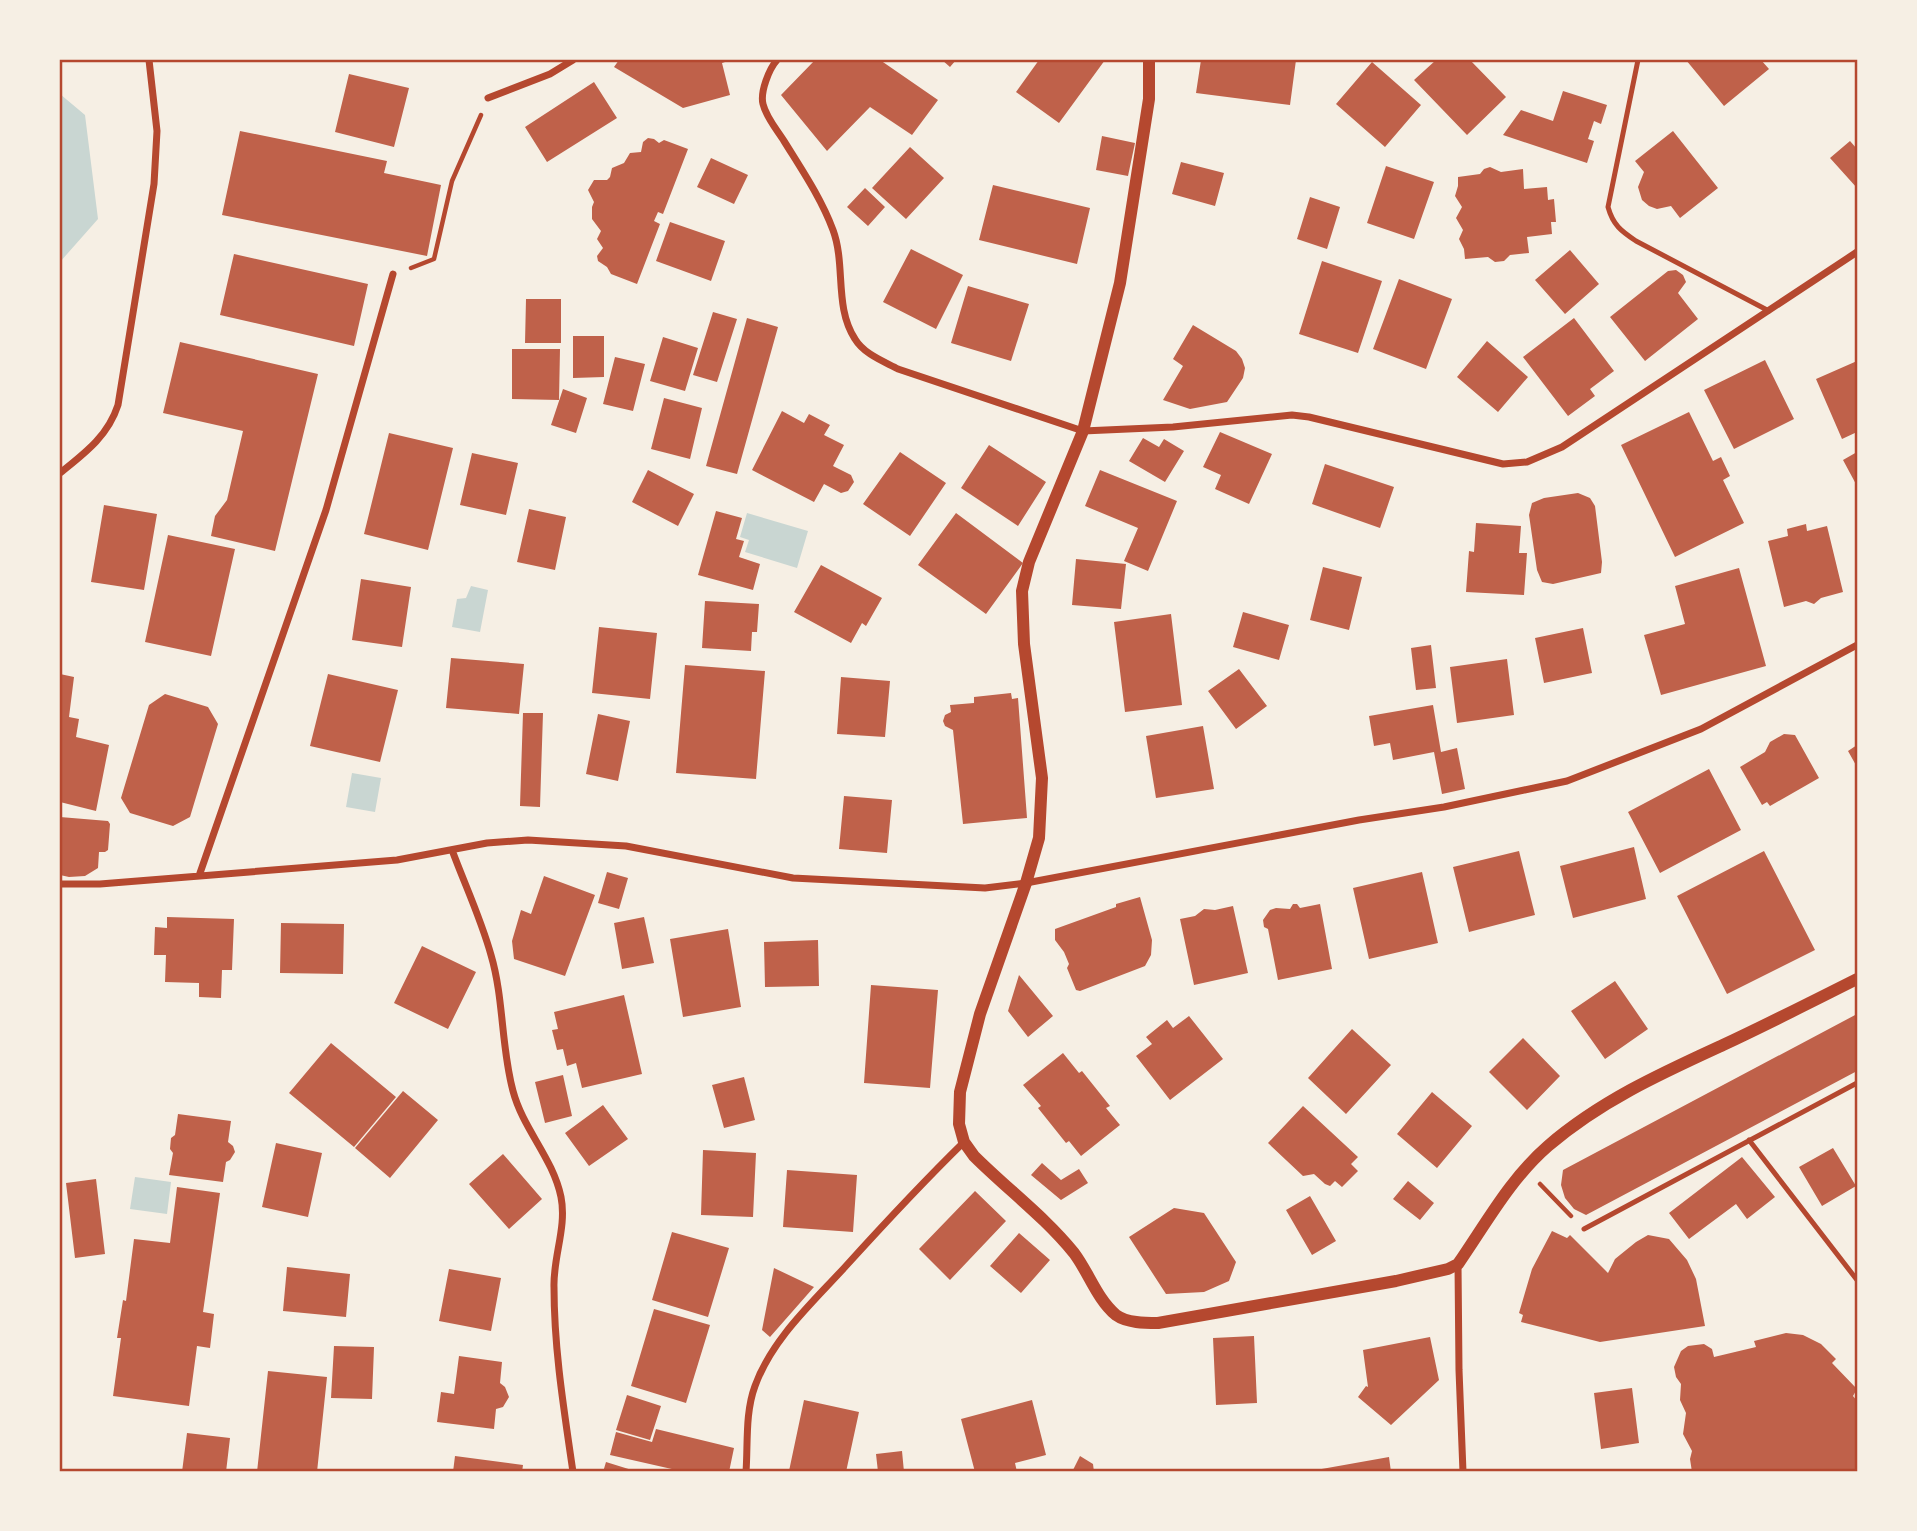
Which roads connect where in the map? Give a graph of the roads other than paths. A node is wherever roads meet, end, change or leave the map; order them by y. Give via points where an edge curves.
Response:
1 (149, 60) edge
2 (573, 60) edge
3 (777, 60) edge
4 (1149, 60) edge
5 (1638, 60) edge
6 (488, 98) road end
7 (1857, 252) edge
8 (393, 274) road end
9 (1769, 311) junction
10 (1083, 431) junction
11 (60, 473) edge
12 (1857, 645) edge
13 (452, 850) junction
14 (199, 876) junction
15 (1026, 883) junction
16 (60, 884) edge
17 (1857, 979) edge
18 (1857, 1083) edge
19 (1749, 1140) junction
20 (964, 1142) junction
21 (1584, 1229) road end
22 (1458, 1264) junction
23 (1857, 1280) edge
24 (573, 1472) edge
25 (746, 1472) edge
26 (1463, 1472) edge

1 - 11 street via 157,131 154,184 118,405 102,436
2 - 6 street
3 - 10 street via 762,103 833,230 841,261 843,308 855,339 870,355 898,369
4 - 10 street via 1149,99 1120,282
5 - 9 lane via 1608,207 1611,220 1636,242
7 - 9 street
8 - 14 street via 326,510
9 - 10 street via 1562,447 1527,462 1503,464 1472,458 1301,416
10 - 15 street via 1030,562 1023,591 1024,644 1042,778 1039,838
12 - 15 street via 1701,729 1567,781
13 - 14 street via 397,860
13 - 15 street via 514,841 562,842 626,846 793,878 985,888
13 - 24 street via 492,955 513,1090 561,1199 554,1334
14 - 16 street
15 - 20 street via 980,1014 960,1092
17 - 22 street via 1641,1083 1592,1113 1525,1169 1502,1195
18 - 19 lane
19 - 21 lane
19 - 23 lane
20 - 22 street via 1075,1255 1104,1303 1119,1317 1138,1322 1158,1323 1396,1281
20 - 25 street via 792,1325 769,1356 752,1396
22 - 26 street

